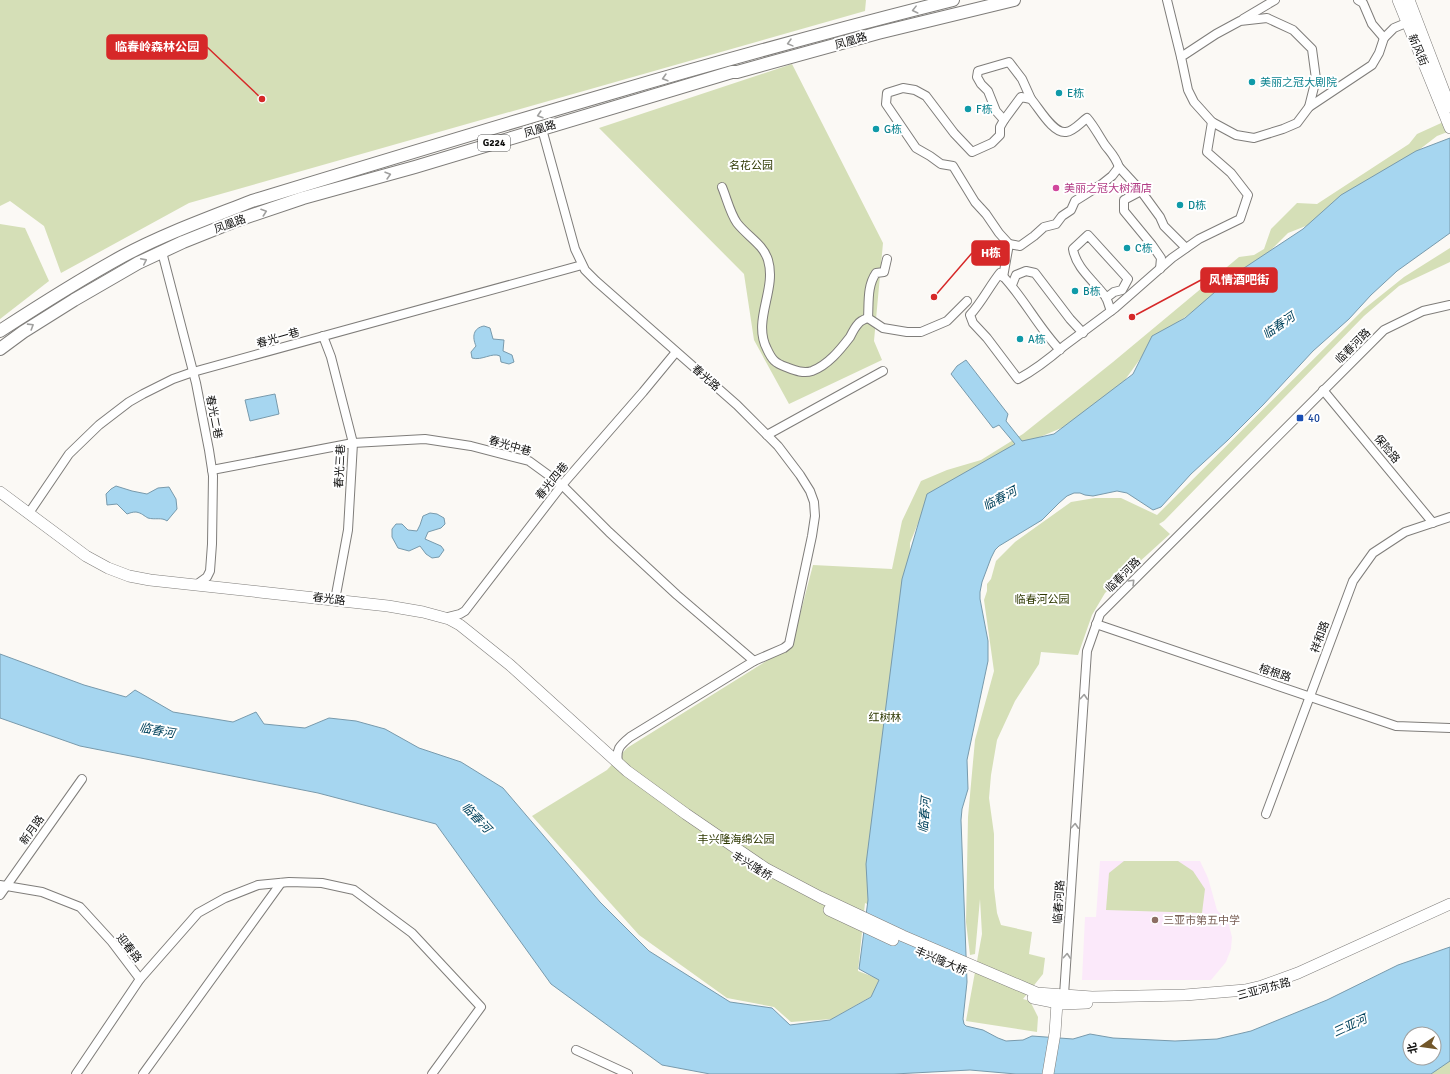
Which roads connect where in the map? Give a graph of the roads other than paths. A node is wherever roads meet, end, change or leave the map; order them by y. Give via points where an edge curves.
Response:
1 (953, 0) edge
2 (1014, 0) edge
3 (1167, 0) edge
4 (1275, 0) edge
5 (1358, 0) edge
6 (1398, 0) edge
7 (1409, 0) edge
8 (874, 20) junction
9 (1240, 20) junction
10 (1406, 23) junction
11 (878, 33) junction
12 (1384, 38) junction
13 (1181, 56) junction
14 (1031, 99) junction
15 (1445, 101) edge
16 (1309, 106) junction
17 (1004, 120) junction
18 (1212, 122) junction
19 (1450, 128) edge
20 (542, 129) junction
21 (1119, 167) junction
22 (722, 187) dead end
23 (1141, 191) junction
24 (1009, 244) junction
25 (1186, 248) junction
26 (162, 252) junction
27 (887, 259) dead end
28 (582, 265) junction
29 (1160, 269) junction
30 (1003, 277) junction
31 (1012, 285) junction
32 (1106, 298) junction
33 (967, 301) dead end
34 (1450, 305) edge
35 (1111, 311) junction
36 (868, 318) junction
37 (0, 331) edge
38 (1083, 333) junction
39 (323, 336) junction
40 (0, 349) edge
41 (1060, 350) junction
42 (676, 352) junction
43 (883, 371) dead end
44 (194, 372) junction
45 (1324, 390) junction
46 (767, 435) junction
47 (353, 443) junction
48 (212, 470) junction
49 (562, 485) junction
50 (0, 492) edge
51 (0, 501) edge
52 (29, 514) junction
53 (1450, 518) edge
54 (1433, 522) junction
55 (196, 585) junction
56 (335, 600) junction
57 (444, 618) junction
58 (1096, 624) junction
59 (754, 661) junction
60 (1310, 696) junction
61 (1450, 728) edge
62 (623, 770) junction
63 (82, 779) dead end
64 (1266, 814) dead end
65 (281, 883) junction
66 (3, 885) edge
67 (0, 894) edge
68 (1450, 904) edge
69 (1450, 909) edge
70 (850, 916) joint
71 (140, 979) junction
72 (1061, 1001) junction
73 (1058, 1033) junction
74 (576, 1050) dead end
75 (76, 1074) edge
76 (143, 1074) edge
77 (432, 1074) edge
78 (628, 1074) edge
79 (1048, 1074) edge
80 (1054, 1074) edge

1 -> 8 highway, 凤凰路 / G224
2 - 11 highway, 凤凰路 / G224
3 - 13 street
4 - 9 street
5 - 12 street via 1363,3 1372,24
6 - 10 main road, 新风街
7 - 15 main road, 新风街
8 - 11 highway
8 -> 37 highway, 凤凰路 / G224 via 603,96 252,201 188,226 124,256
9 - 13 street
9 - 16 street via 1267,18 1293,30 1312,49 1316,79
10 - 12 street via 1394,28
10 - 15 main road, 新风街
11 - 20 highway, 凤凰路 / G224 via 732,72
12 - 16 street via 1372,65
13 - 18 street via 1188,90 1194,102
14 - 17 street via 1021,97
14 - 17 street via 1022,79 1009,62 978,71 977,77 988,91 996,112
14 - 21 street via 1058,131 1067,132 1087,118 1115,156
15 - 19 main road
16 - 18 street via 1297,123 1254,138 1236,135
17 - 24 street via 1000,127 1000,135 992,143 972,152 926,96 915,90 903,88 887,93 886,104 916,148 941,164 953,166 975,202
18 - 25 street via 1207,152 1231,174 1248,195 1240,219
26 -> 20 highway, 凤凰路 / G224 via 238,220 303,198
20 - 28 street, 春光路 via 575,249
21 - 23 street
21 - 24 street via 1102,184 1075,201 1071,210 1056,224 1044,227 1020,246
22 - 36 street via 738,224 762,247 768,260 771,276 762,333 768,352 777,364 798,372 811,372 834,356 858,324
23 - 25 street via 1164,226
23 - 29 street via 1124,200 1124,211 1161,258
24 - 30 street
25 - 29 street
40 -> 26 highway, 凤凰路 / G224 via 74,300
26 - 44 street, 春光二巷
27 - 36 street via 884,272 876,273 871,281
28 - 39 street, 春光一巷
28 - 42 street, 春光路 via 596,281
29 - 35 street
30 - 31 street
30 - 41 street via 1000,273 993,281 979,306 970,316 973,323 1018,379
31 - 38 street via 1016,275 1026,271 1035,273
31 - 41 street via 1034,319
32 - 32 street via 1078,263 1074,253 1073,249 1088,235 1128,279 1122,290
32 - 35 street
33 - 36 street via 947,321 921,332 883,328
34 - 45 street, 临春河路 via 1424,311 1384,330
35 - 38 street
38 - 41 street
39 - 44 street, 春光一巷
39 - 47 street, 春光三巷 via 331,357
42 - 46 street, 春光路
42 - 49 street, 春光四巷
43 - 46 street
44 - 48 street, 春光二巷
44 - 52 street, 春光一巷 via 160,384 99,425 69,454
45 - 54 street, 保险路
58 -> 45 street, 临春河路 via 1100,614
46 - 59 street, 春光路 via 778,446 810,491 815,516 789,644
47 - 48 street, 春光中巷
47 - 49 street, 春光中巷 via 425,439 470,446 529,461
47 - 56 street, 春光三巷 via 348,530
48 - 55 street, 春光二巷 via 210,571 207,578
49 - 57 street, 春光四巷 via 465,611
49 - 59 street, 春光中巷 via 609,532
50 - 52 main road, 春光路
51 - 62 main road, 春光路 via 81,562 124,581 383,611 444,625 465,638
52 - 55 main road, 春光路 via 86,556 108,568 136,577
53 - 54 street, 祥和路
54 - 60 street, 祥和路 via 1405,532 1373,553 1353,581
55 - 56 main road, 春光路
56 - 57 main road, 春光路 via 388,606
57 - 62 main road, 春光路 via 460,625 481,641
58 - 60 street, 榕根路
72 -> 58 street, 临春河路 via 1087,651
59 - 62 street via 630,737 619,747 617,754
60 - 61 street, 榕根路 via 1396,726
60 - 64 street, 祥和路
62 - 70 main road, 丰兴隆桥 via 727,846
63 - 66 street, 新月路
65 - 71 street via 258,885 225,898 198,913
65 - 76 street
65 - 77 street via 322,883 354,890 412,933 481,1007
66 - 67 street, 新月路
66 - 71 street, 迎春路 via 42,892 80,907 112,942
68 - 72 main road, 三亚河东路 via 1298,973 1262,986 1229,992 1092,997
69 - 72 main road, 三亚河东路 via 1279,988 1218,999
70 - 72 main road, 丰兴隆大桥 via 1036,996
71 - 75 street, 迎春路
72 - 73 main road
73 - 79 main road
73 - 80 main road
74 - 78 street

